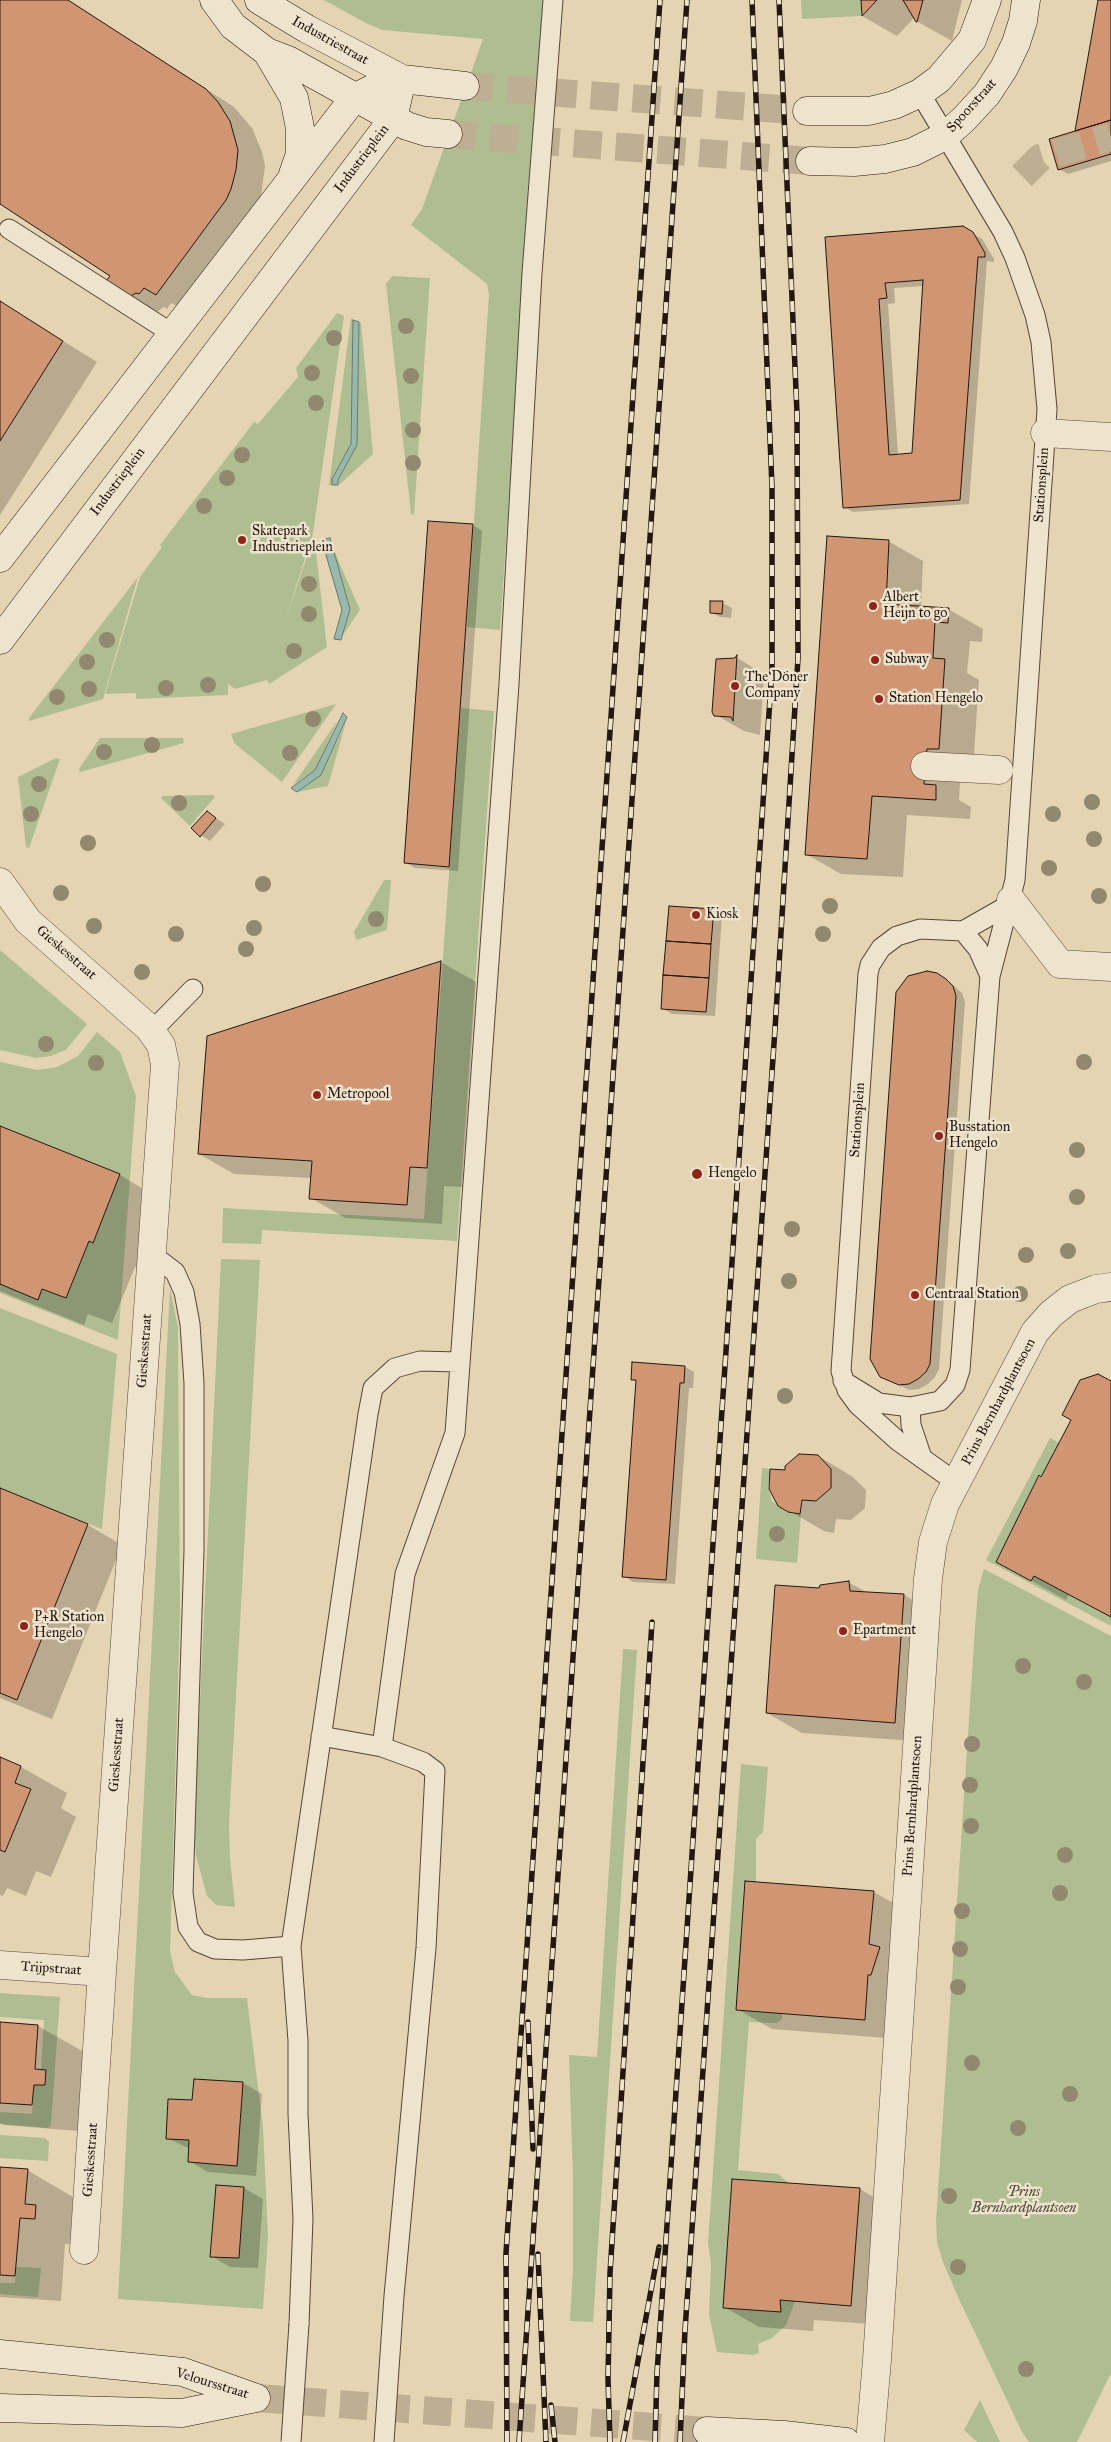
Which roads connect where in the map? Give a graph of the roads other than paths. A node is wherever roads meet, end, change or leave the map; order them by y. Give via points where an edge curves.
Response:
1 (214, 0) edge
2 (259, 0) edge
3 (553, 0) edge
4 (987, 0) edge
5 (1026, 0) edge
6 (267, 52) junction
7 (402, 79) junction
8 (465, 86) tunnel mouth
9 (920, 93) junction
10 (354, 98) junction
11 (807, 111) tunnel mouth
12 (393, 119) junction
13 (448, 134) tunnel mouth
14 (945, 136) junction
15 (810, 160) tunnel mouth
16 (292, 180) junction
17 (3, 232) edge
18 (174, 334) junction
19 (1045, 434) junction
20 (1111, 437) edge
21 (0, 558) edge
22 (0, 640) edge
23 (925, 766) dead end
24 (999, 770) dead end
25 (0, 882) edge
26 (1009, 903) junction
27 (0, 909) edge
28 (28, 921) junction
29 (962, 931) junction
30 (1111, 967) edge
31 (990, 976) junction
32 (193, 989) dead end
33 (152, 1032) junction
34 (152, 1260) junction
35 (1111, 1287) edge
36 (458, 1362) junction
37 (843, 1381) junction
38 (910, 1407) junction
39 (922, 1458) junction
40 (957, 1483) junction
41 (321, 1736) junction
42 (382, 1747) junction
43 (291, 1946) junction
44 (0, 1965) edge
45 (102, 1972) junction
46 (84, 2250) dead end
47 (0, 2354) edge
48 (0, 2408) edge
49 (707, 2431) tunnel mouth
50 (291, 2442) edge
51 (384, 2442) edge
52 (846, 2442) edge
53 (870, 2442) edge

1 - 6 main road via 233,26
2 - 7 main road, Industriestraat
3 - 36 lane via 532,273 509,684
4 - 9 main road via 972,40 939,79
5 - 14 main road, Spoorstraat via 1016,43 1004,68 987,94
6 - 10 main road via 288,60
6 - 16 main road via 294,98 300,128 300,154
7 - 8 main road
7 - 10 main road
7 - 12 main road, Industrieplein
9 - 11 main road via 894,105 869,111
9 - 14 lane, Stationsplein
10 - 12 main road
10 - 16 main road
12 - 13 main road via 426,132
12 - 22 main road, Industrieplein
14 - 15 main road, Spoorstraat via 913,152 885,160
14 - 19 lane, Stationsplein via 1003,232 1026,286 1045,369
16 - 18 main road
17 - 18 lane
18 - 21 main road
19 - 20 main road
19 - 26 lane, Stationsplein via 1022,791 1015,880
23 - 24 main road
25 - 28 main road, Gieskesstraat
26 - 29 lane
26 - 30 main road via 1060,964
26 - 31 lane, Stationsplein
27 - 28 main road, Gieskesstraat
28 - 33 main road, Gieskesstraat
29 - 31 lane, Stationsplein via 978,949
29 - 37 lane, Stationsplein via 925,929 905,933 881,948 870,965 841,1352
31 - 38 lane, Stationsplein via 961,1365 955,1386 940,1401
32 - 33 lane
33 - 34 main road, Gieskesstraat via 161,1045 165,1064
34 - 43 lane via 162,1262 175,1272 184,1292 194,1383 194,1551 183,1893 188,1927 198,1942 215,1949
34 - 45 main road, Gieskesstraat
35 - 40 main road, Prins Bernhardplantsoen via 1070,1299 1035,1332
36 - 41 lane via 420,1361 395,1368 373,1388
36 - 42 lane via 455,1433 405,1574
37 - 38 lane, Stationsplein via 880,1403
37 - 39 lane, Stationsplein via 858,1405
38 - 39 lane via 911,1425
39 - 40 lane, Stationsplein
40 - 53 main road, Prins Bernhardplantsoen via 937,1525 928,1579
41 - 42 lane
41 - 43 lane
42 - 51 lane via 423,1762 435,1771 426,1948
43 - 50 lane, bridge via 298,2041 303,2219
44 - 45 main road, Trijpstraat
45 - 46 main road, Gieskesstraat
47 - 48 main road, Veloursstraat via 183,2372 256,2398 182,2414
49 - 52 main road

